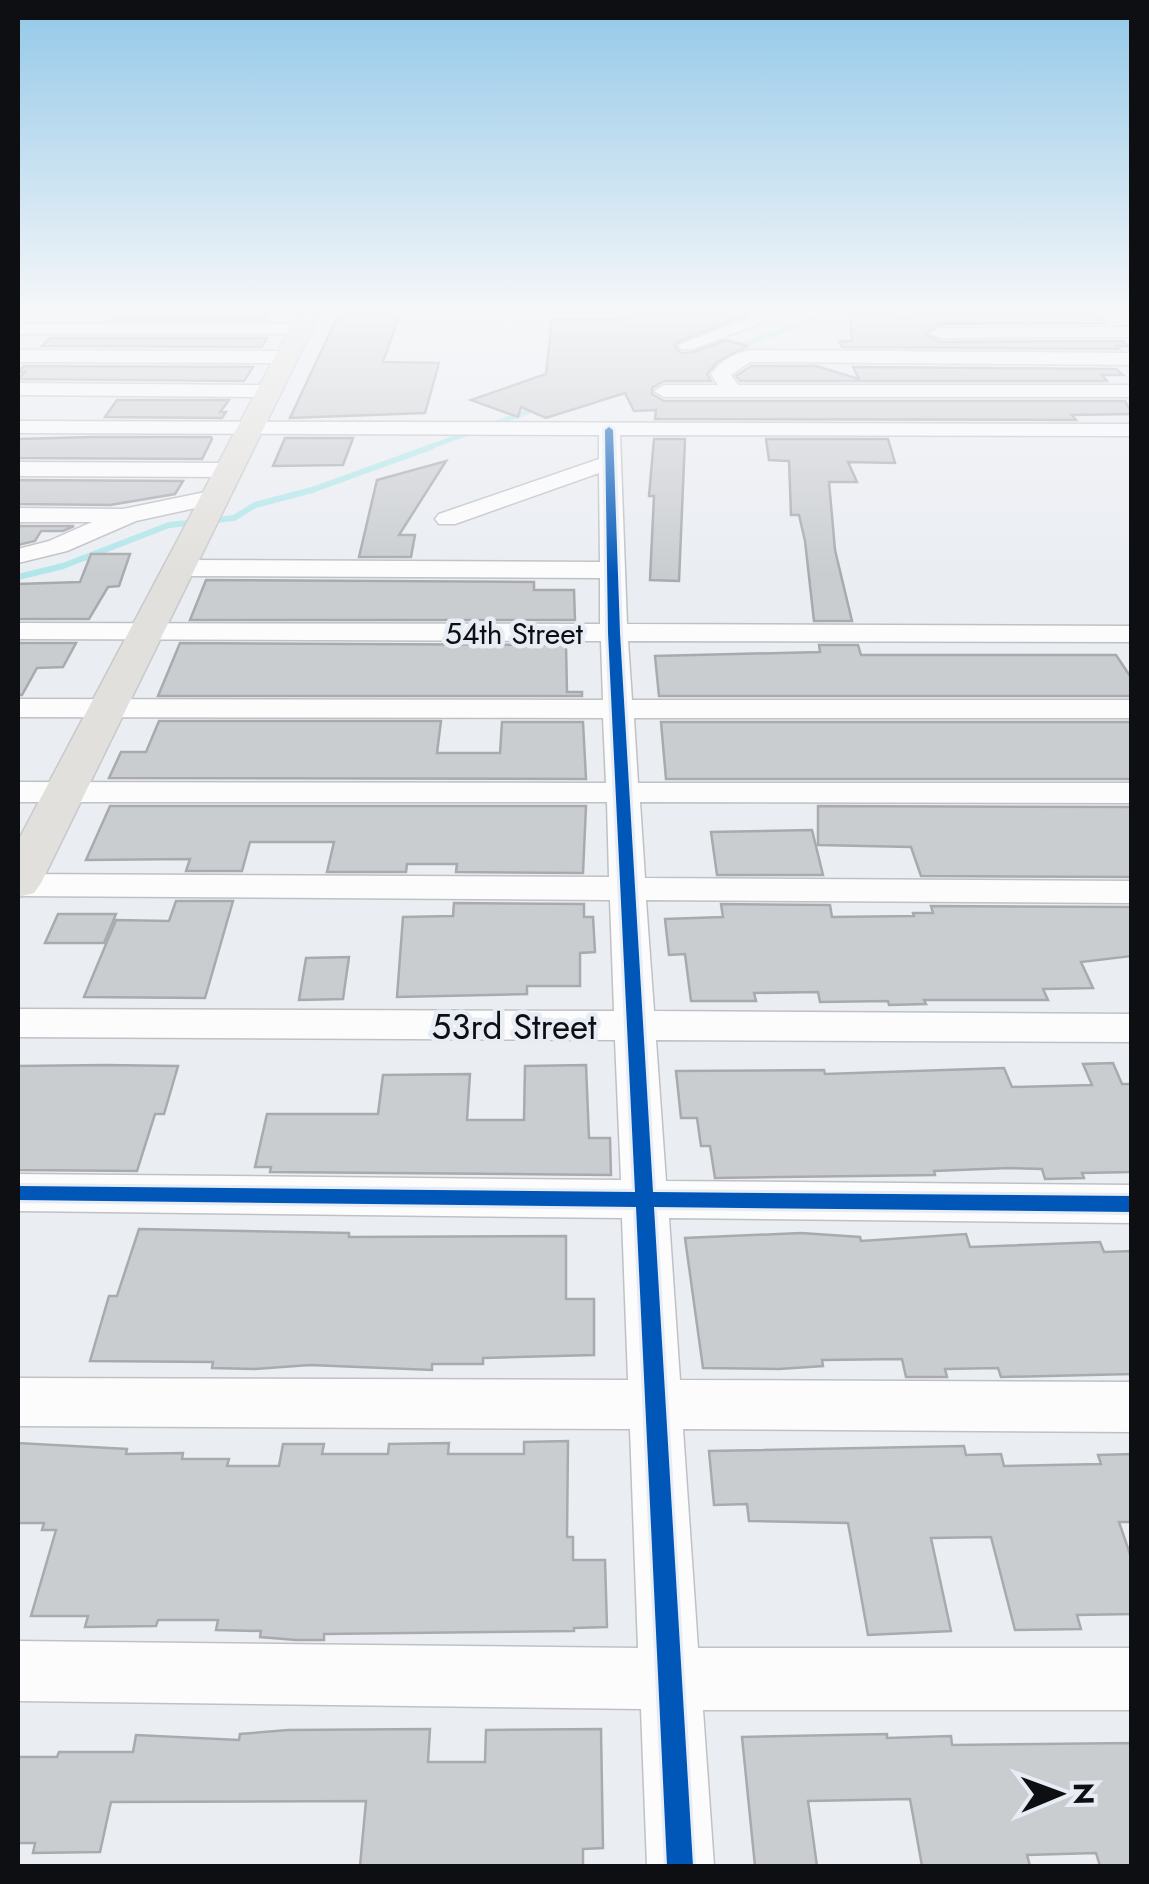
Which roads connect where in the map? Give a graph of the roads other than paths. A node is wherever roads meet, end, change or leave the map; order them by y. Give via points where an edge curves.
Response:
1 (263, 399) edge
2 (1089, 399) edge
3 (18, 427) edge
4 (251, 427) junction
5 (544, 429) junction
6 (1122, 430) edge
7 (602, 433) junction
8 (1132, 455) edge
9 (18, 469) edge
10 (230, 470) junction
11 (208, 510) junction
12 (18, 515) edge
13 (130, 516) junction
14 (446, 519) dead end
15 (18, 556) edge
16 (180, 568) junction
17 (612, 570) junction
18 (18, 631) edge
19 (148, 632) junction
20 (614, 633) junction
21 (1132, 634) edge
22 (618, 707) junction
23 (18, 708) edge
24 (105, 708) junction
25 (1132, 709) edge
26 (18, 792) edge
27 (64, 792) junction
28 (622, 792) junction
29 (1132, 794) edge
30 (18, 884) edge
31 (628, 890) junction
32 (1132, 892) edge
33 (18, 1023) edge
34 (635, 1028) junction
35 (1132, 1028) edge
36 (18, 1193) edge
37 (644, 1200) junction
38 (1132, 1204) edge
39 (18, 1402) edge
40 (656, 1404) junction
41 (1132, 1406) edge
42 (18, 1671) edge
43 (670, 1679) junction
44 (1132, 1679) edge
45 (680, 1866) edge

1 - 4 main road
2 - 6 street
3 - 4 street
4 - 5 street
4 - 10 main road
5 - 7 street
5 - 7 street via 556,418
6 - 7 street
6 - 8 street
7 - 14 street
7 - 17 street
9 - 10 street
10 - 11 main road
11 - 13 street
11 - 16 main road
12 - 13 street
13 - 15 street
16 - 17 street
16 - 19 main road
17 - 20 street
18 - 19 street, 54th Street
19 - 20 street, 54th Street
19 - 24 main road
20 - 21 street, 54th Street
20 - 22 street
22 - 24 street
22 - 25 street
22 - 28 street
23 - 24 street
24 - 27 main road
26 - 27 street
27 - 28 street
27 - 30 main road
28 - 29 street
28 - 31 street
30 - 31 street
31 - 32 street
31 - 34 street
33 - 34 street, 53rd Street
34 - 35 street, 53rd Street
34 - 37 street
36 - 37 street
37 - 38 street
37 - 40 street
39 - 40 street
40 - 41 street
40 - 43 street
42 - 43 street
43 - 44 street
43 - 45 street

